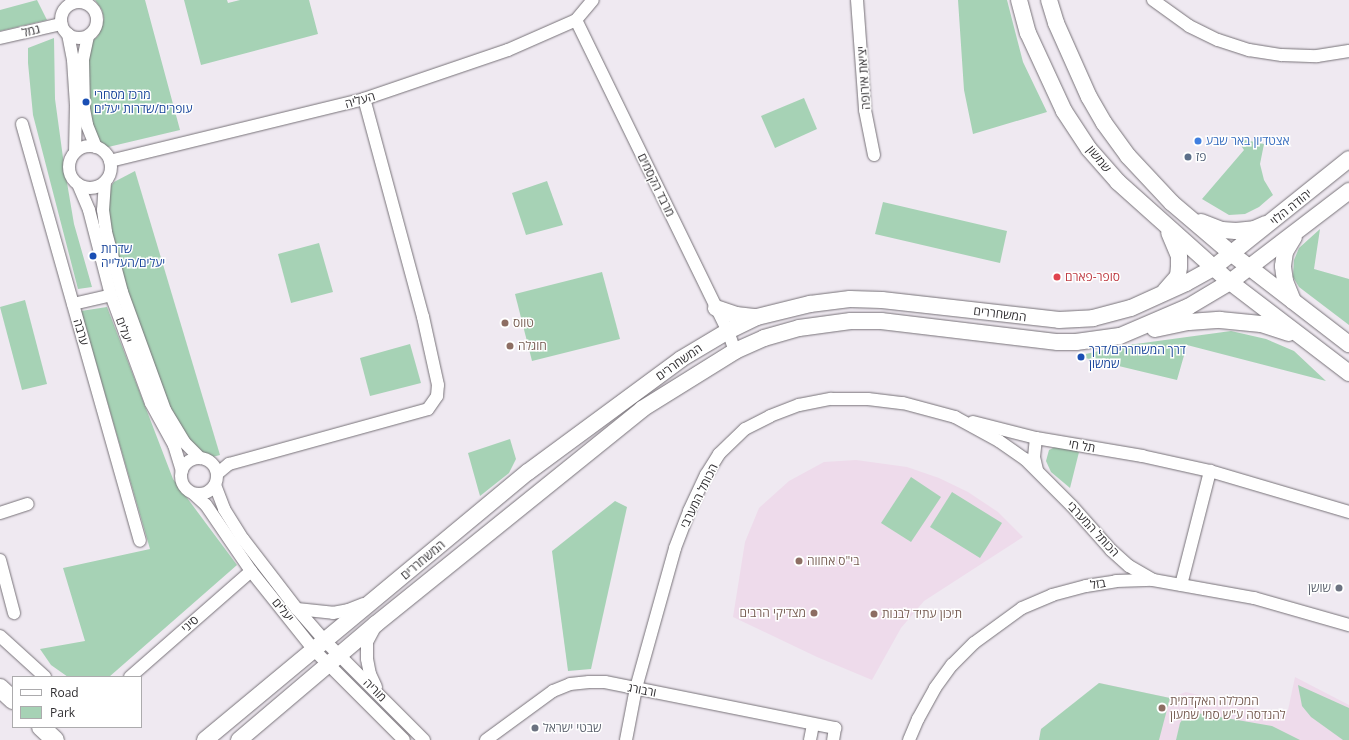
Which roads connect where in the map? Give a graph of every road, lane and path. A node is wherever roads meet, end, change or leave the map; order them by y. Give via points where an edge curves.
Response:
1 (593, 0) edge
2 (857, 0) edge
3 (1019, 0) edge
4 (1049, 0) edge
5 (1153, 0) edge
6 (71, 2) edge
7 (87, 2) edge
8 (576, 20) junction
9 (65, 29) junction
10 (88, 36) junction
11 (0, 38) edge
12 (1349, 51) edge
13 (364, 99) junction
14 (22, 124) dead end
15 (96, 147) junction
16 (75, 152) junction
17 (874, 155) dead end
18 (1349, 159) edge
19 (110, 161) junction
20 (105, 182) junction
21 (78, 184) junction
22 (1349, 191) edge
23 (1184, 212) junction
24 (1273, 221) junction
25 (1164, 225) junction
26 (1296, 232) junction
27 (1232, 254) junction
28 (1213, 268) junction
29 (1250, 268) junction
30 (1230, 282) junction
31 (111, 295) junction
32 (1162, 295) junction
33 (1293, 301) junction
34 (73, 304) junction
35 (716, 308) junction
36 (757, 317) junction
37 (728, 331) junction
38 (1120, 336) junction
39 (1307, 340) junction
40 (1349, 344) edge
41 (735, 351) junction
42 (1349, 372) edge
43 (955, 417) junction
44 (1036, 438) junction
45 (200, 458) junction
46 (182, 471) junction
47 (1038, 471) junction
48 (1210, 471) junction
49 (216, 479) junction
50 (194, 494) junction
51 (28, 504) dead end
52 (1349, 512) edge
53 (0, 513) edge
54 (140, 541) dead end
55 (1, 568) edge
56 (251, 571) junction
57 (1153, 580) junction
58 (1181, 585) junction
59 (375, 600) junction
60 (297, 609) junction
61 (14, 612) dead end
62 (376, 624) junction
63 (1349, 625) edge
64 (0, 636) edge
65 (320, 645) junction
66 (334, 659) junction
67 (44, 676) edge
68 (131, 676) edge
69 (0, 688) edge
70 (636, 688) junction
71 (380, 695) junction
72 (12, 699) edge
73 (813, 724) junction
74 (42, 728) edge
75 (834, 734) edge
76 (55, 740) edge
77 (205, 740) edge
78 (239, 740) edge
79 (404, 740) edge
80 (424, 740) edge
81 (486, 740) edge
82 (626, 740) edge
83 (810, 740) edge
84 (909, 740) edge

1 - 8 street, העליה
2 - 17 street, יציאת אירופה via 865,110
3 - 25 main road, שמשון via 1028,33 1064,111 1104,166
4 - 23 main road, שמשון via 1069,54 1104,123 1151,182
5 - 12 street via 1189,26 1218,40 1249,50 1282,55 1317,56
6 - 7 street
6 - 9 street via 62,13
7 - 10 street via 97,18 96,27
8 - 13 street, העליה via 508,50
8 - 35 street, מרבד הקסמים
9 - 10 street via 79,38
9 - 11 street, גמל
9 - 16 street via 73,60 76,105
10 - 15 street via 83,60 84,109
13 - 19 street, העליה
13 - 49 street via 423,317 438,385 437,396 428,409 229,464
14 - 34 street, ערבה
15 - 16 street via 85,146
15 - 19 street via 105,152
16 - 21 street via 69,169
18 - 24 main road, יהודה הלוי
19 - 20 street via 110,172
20 - 21 street via 93,188
20 - 45 street, יעלים via 103,210 106,232 129,314 165,410 184,442
21 - 31 street, יעלים via 89,210
22 - 26 main road, יהודה הלוי
23 - 24 main road via 1222,230 1254,228
23 - 27 main road, שמשון
24 - 27 main road, יהודה הלוי
25 - 28 main road, שמשון
25 - 32 main road via 1174,242 1180,268 1175,280
26 - 29 main road, יהודה הלוי
26 - 33 main road via 1285,252 1282,266
27 - 28 main road, המשחררים
27 - 29 main road
28 - 30 main road, שמשון
28 - 32 main road, המשחררים
29 - 30 main road, המשחררים
29 - 33 main road
30 - 38 main road, המשחררים via 1188,307
30 - 39 main road
31 - 34 street
31 - 46 street, יעלים via 151,403 174,445
32 - 36 main road, המשחררים via 1131,308 1093,318 1059,320 882,300 850,299 810,304
33 - 40 main road
34 - 54 street, ערבה
35 - 36 main road via 736,315
35 - 37 street, מרבד הקסמים
36 - 37 main road, המשחררים
37 - 41 street, מרבד הקסמים
37 - 59 main road, המשחררים via 681,359 528,472
38 - 39 main road via 1189,322 1220,320 1261,324
38 - 41 main road, המשחררים via 1058,342 880,321 851,320 799,328 764,338
39 - 42 main road
41 - 62 main road, המשחררים via 642,409
43 - 44 street, תל חי
43 - 47 street, הכותל המערבי via 1000,441
43 - 70 street, הכותל המערבי via 902,403 868,398 831,399 799,405 770,416 745,430 719,454 689,511 675,548
44 - 47 street via 1034,457
44 - 48 street, תל חי via 1142,456
45 - 46 street via 189,461
45 - 49 street via 211,463
46 - 50 street via 182,482
47 - 57 street, הכותל המערבי via 1111,550 1129,566
48 - 52 street, תל חי
48 - 58 street
49 - 50 street via 206,493
49 - 60 street, יעלים via 224,509 243,539
50 - 56 street, יעלים via 209,509
51 - 53 street
55 - 61 street
56 - 65 street, יעלים
56 - 68 street, סיני
57 - 58 street, בזל
57 - 84 street, בזל via 1116,581 1086,586 1052,595 1022,608 974,643 952,665 935,688
58 - 63 street, בזל via 1254,598
59 - 60 street via 333,613
59 - 65 main road, המשחררים
60 - 65 street, יעלים
62 - 66 main road, המשחררים
62 - 71 street via 367,642 366,659
64 - 67 street
65 - 66 street, מוריה
65 - 77 main road, המשחררים
66 - 71 street, מוריה
66 - 78 main road, המשחררים
66 - 79 street, מוריה
69 - 72 highway
70 - 73 street, ורבורג
70 - 81 street, ורבורג via 605,682 570,684 554,690
70 - 82 street, הכותל המערבי
71 - 80 street, מוריה
73 - 75 street, ורבורג
73 - 83 street
74 - 76 highway

